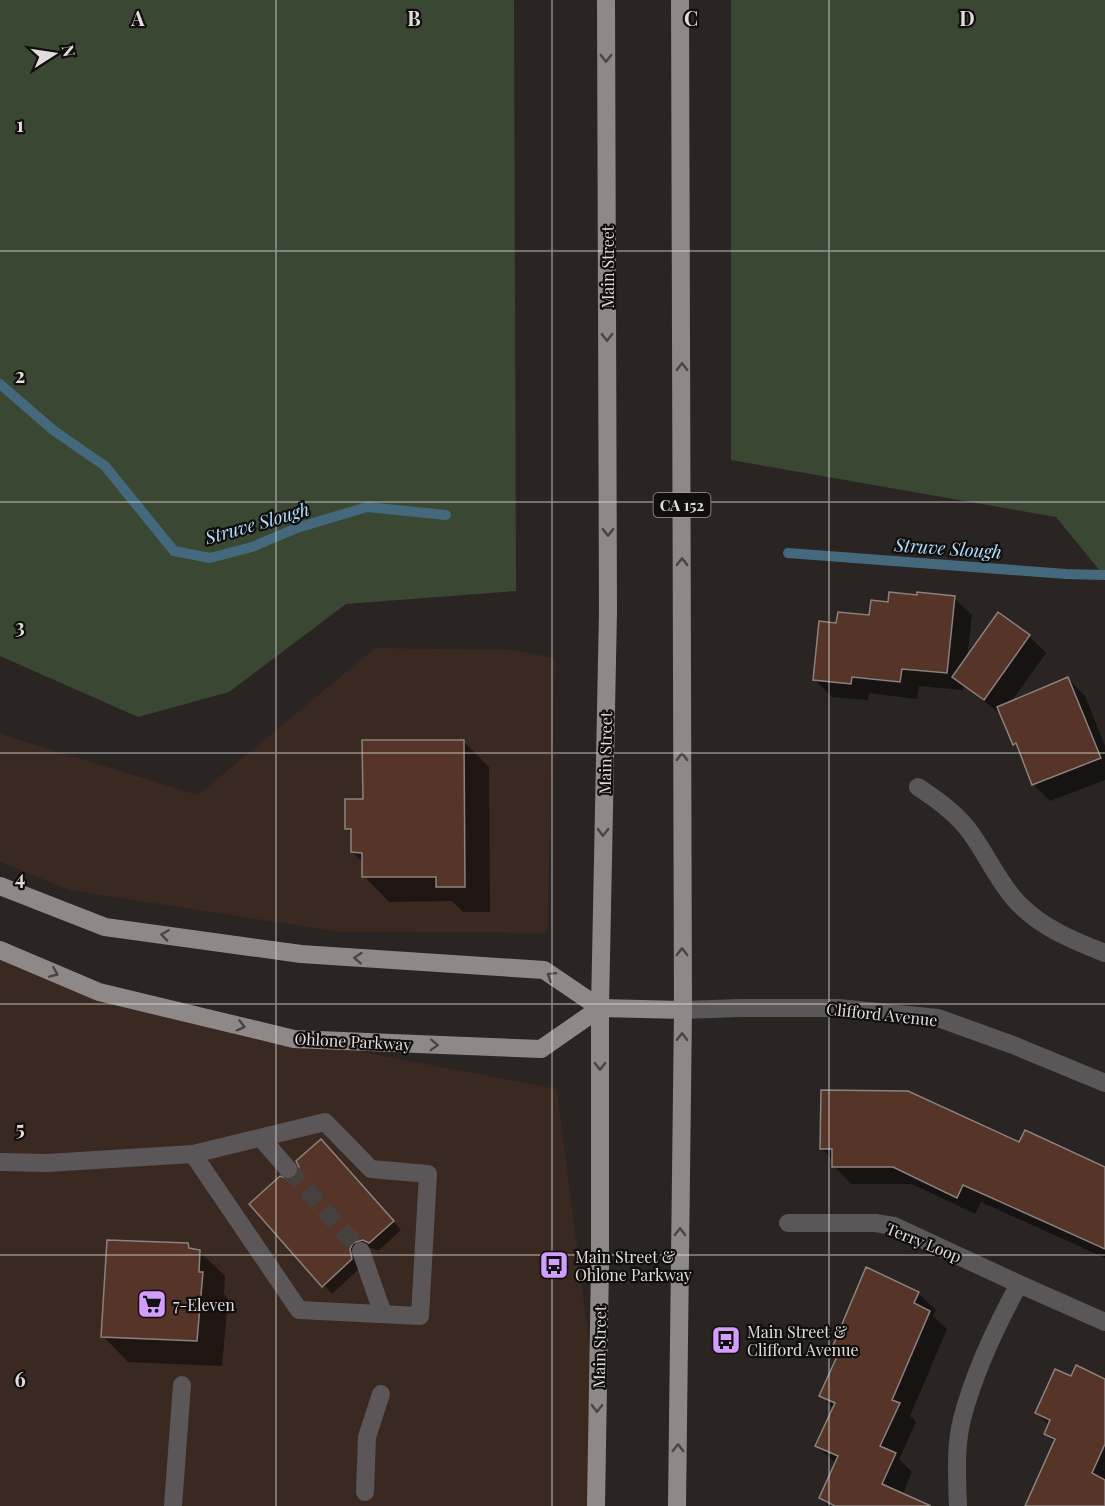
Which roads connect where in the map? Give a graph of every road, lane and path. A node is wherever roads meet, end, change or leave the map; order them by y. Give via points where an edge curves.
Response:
1 (606, 0) edge
2 (680, 0) edge
3 (918, 787) dead end
4 (0, 886) edge
5 (0, 950) edge
6 (1105, 953) edge
7 (600, 1008) junction
8 (682, 1010) junction
9 (1105, 1083) edge
10 (261, 1138) junction
11 (193, 1154) junction
12 (0, 1162) edge
13 (288, 1169) tunnel mouth
14 (788, 1223) dead end
15 (361, 1251) tunnel mouth
16 (1019, 1284) junction
17 (383, 1314) junction
18 (1105, 1322) edge
19 (182, 1384) dead end
20 (381, 1395) dead end
21 (365, 1492) dead end
22 (173, 1506) edge
23 (596, 1506) edge
24 (677, 1506) edge
25 (958, 1506) edge

1 -> 7 main road, Main Street via 608,611
8 -> 2 main road, CA 152
3 - 6 street via 955,813 1020,905 1054,930
7 -> 4 main road via 544,970 302,954 105,927
5 -> 7 main road, Ohlone Parkway via 99,992 294,1039 541,1049
7 - 8 main road
7 -> 23 main road, Main Street
8 - 9 street, Clifford Avenue via 838,1008 938,1018
24 -> 8 main road, CA 152
10 - 11 street
10 - 13 street
10 - 17 street via 325,1122 371,1169 428,1174 420,1316
11 - 12 street
11 - 17 street via 299,1310
14 - 16 street, Terry Loop via 874,1222 894,1226
15 - 17 street
16 - 18 street, Terry Loop
16 - 25 street via 1000,1319 962,1420 956,1462
19 - 22 street
20 - 21 street via 367,1437

